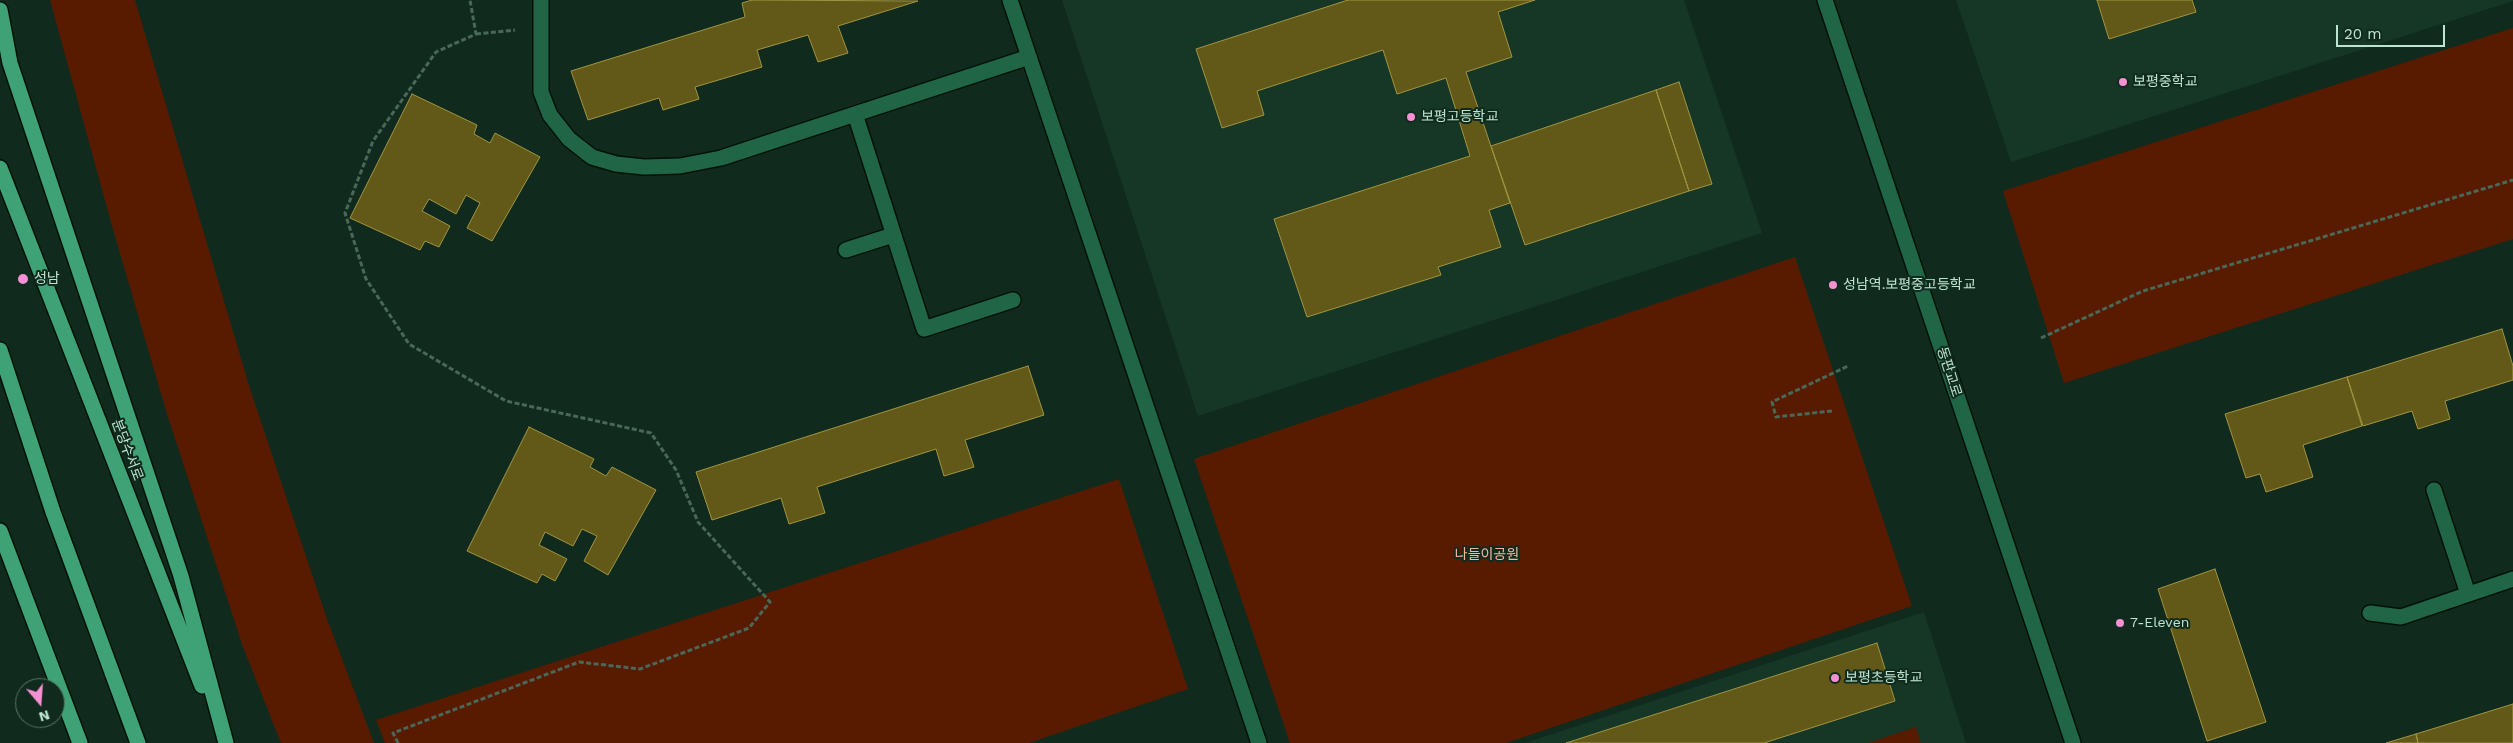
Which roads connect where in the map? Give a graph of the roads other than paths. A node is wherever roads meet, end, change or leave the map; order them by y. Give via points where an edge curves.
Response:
1 (541, 0) edge
2 (1010, 0) edge
3 (1825, 0) edge
4 (0, 10) edge
5 (1029, 57) junction
6 (855, 114) junction
7 (0, 168) edge
8 (893, 235) junction
9 (846, 250) dead end
10 (1013, 300) dead end
11 (0, 350) edge
12 (2434, 490) dead end
13 (0, 531) edge
14 (2513, 579) edge
15 (2468, 594) junction
16 (2370, 613) dead end
17 (80, 743) edge
18 (138, 743) edge
19 (225, 743) edge
20 (1259, 743) edge
21 (2073, 743) edge

1 - 6 street via 541,92 550,115 569,139 592,157 644,167 680,166 713,160
2 - 5 street
3 - 21 street, 동판교로
4 - 19 highway via 10,63 181,576
5 - 6 street
5 - 20 street
6 - 8 street
7 - 19 highway, 분당수서로
8 - 9 street
8 - 10 street via 924,329
11 - 18 highway via 53,512
12 - 15 street
13 - 17 highway
14 - 15 street
15 - 16 street via 2402,617

